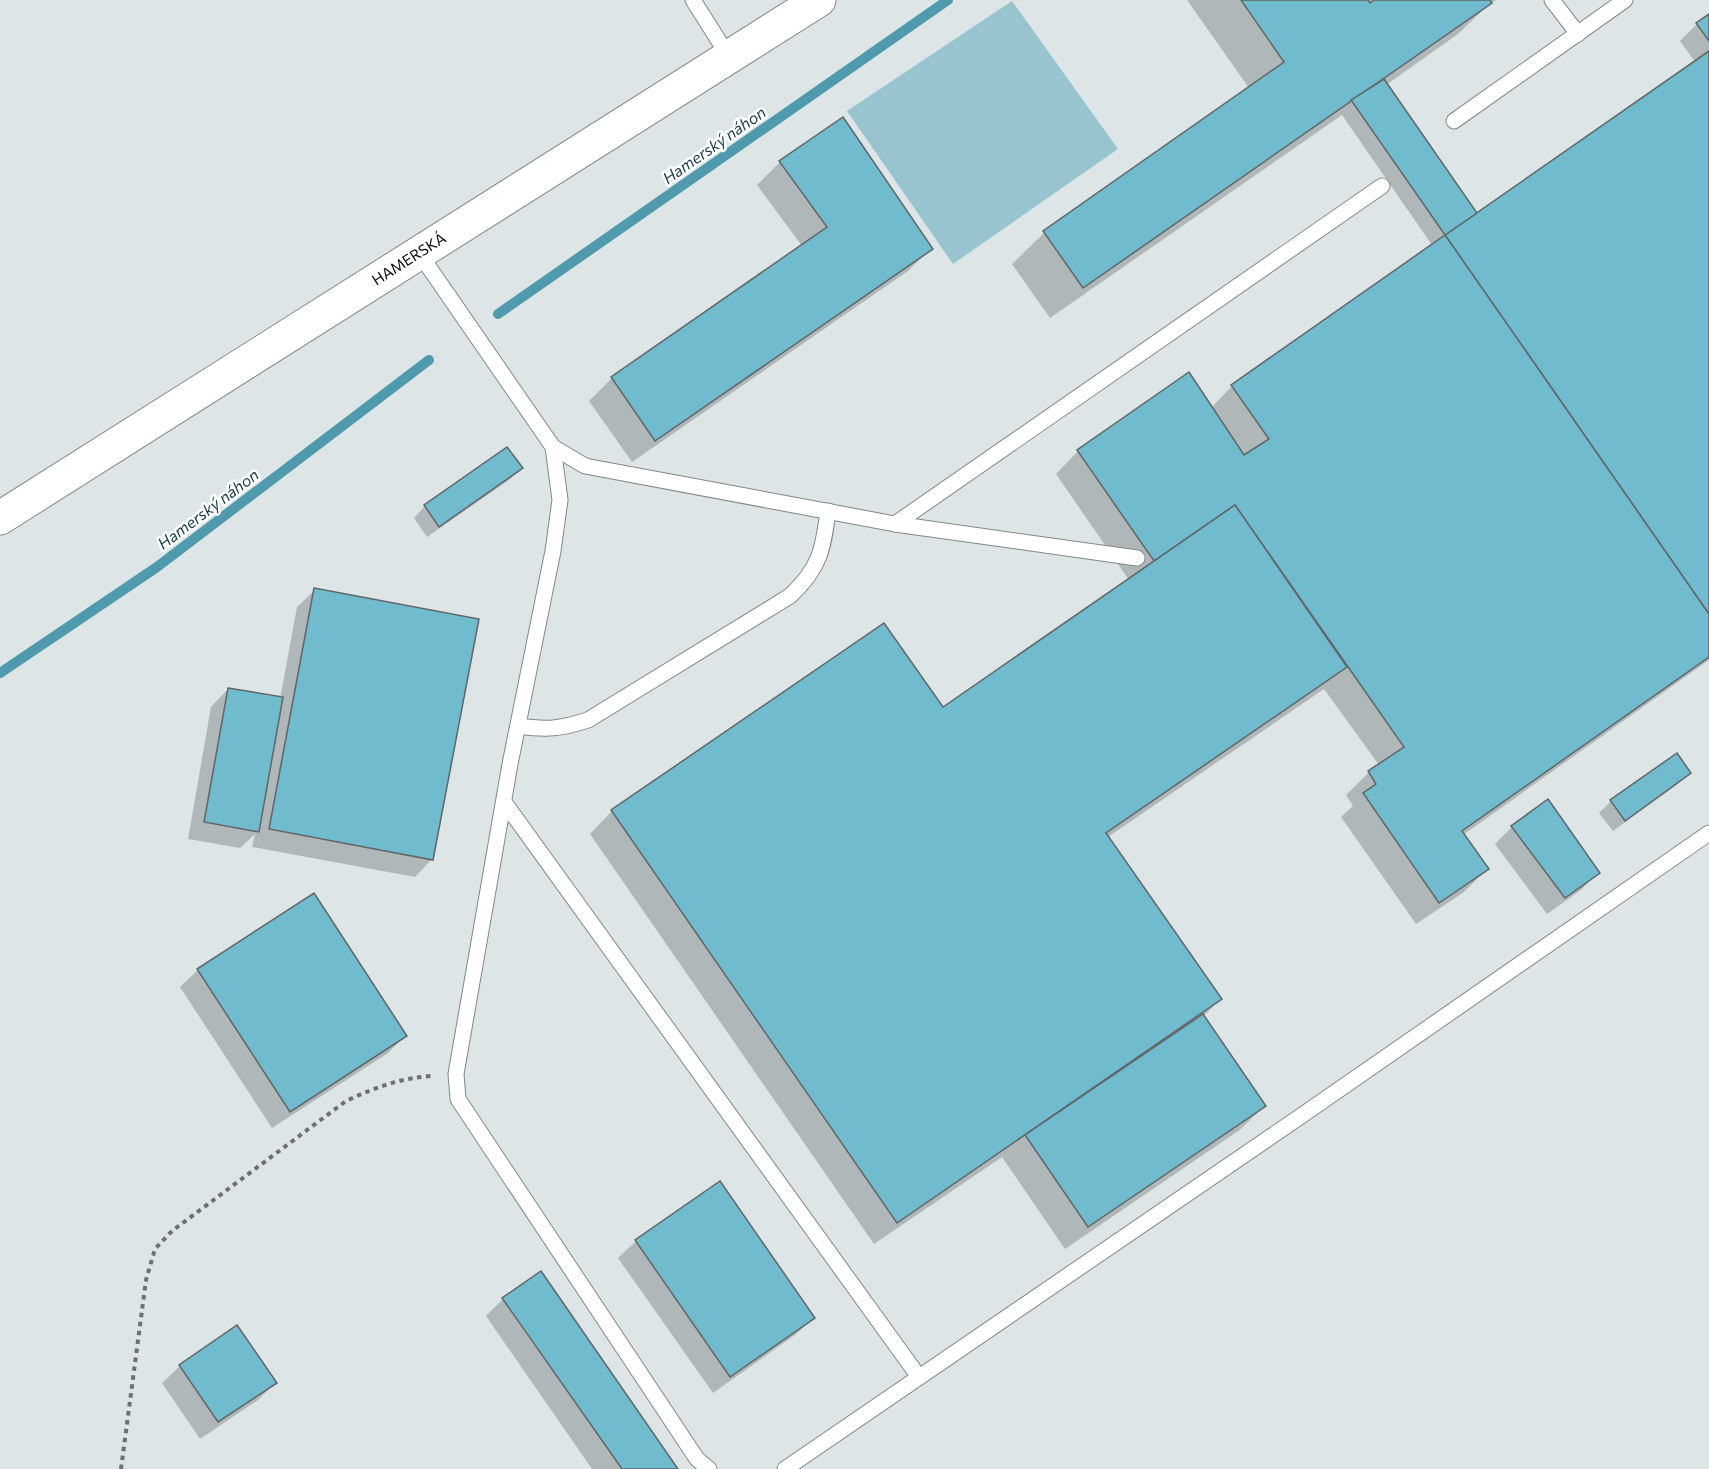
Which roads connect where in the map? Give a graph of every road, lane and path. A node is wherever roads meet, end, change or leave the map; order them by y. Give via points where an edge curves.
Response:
1 (693, 0) edge
2 (819, 0) edge
3 (1552, 0) edge
4 (1625, 0) edge
5 (1578, 34) junction
6 (729, 57) junction
7 (1454, 121) dead end
8 (1382, 186) dead end
9 (419, 253) junction
10 (553, 447) junction
11 (828, 511) junction
12 (0, 518) edge
13 (895, 524) junction
14 (1137, 558) dead end
15 (518, 726) junction
16 (504, 802) junction
17 (1709, 833) edge
18 (456, 1074) junction
19 (919, 1377) junction
20 (120, 1469) edge
21 (709, 1469) edge
22 (785, 1469) edge

1 - 6 lane
2 - 6 street, HAMERSKÁ
3 - 5 lane
4 - 5 lane
5 - 7 lane
6 - 9 street, HAMERSKÁ
8 - 13 lane
9 - 10 lane
9 - 12 street, HAMERSKÁ
10 - 11 lane via 585,466
10 - 15 lane via 560,500
11 - 13 lane
11 - 15 lane via 823,549 806,581 790,596 588,720 546,730
13 - 14 lane
15 - 16 lane
16 - 18 lane
16 - 19 lane
17 - 19 lane
18 - 20 path via 409,1077 346,1101 172,1231 155,1250 146,1280
18 - 21 lane via 458,1099 697,1459
19 - 22 lane

